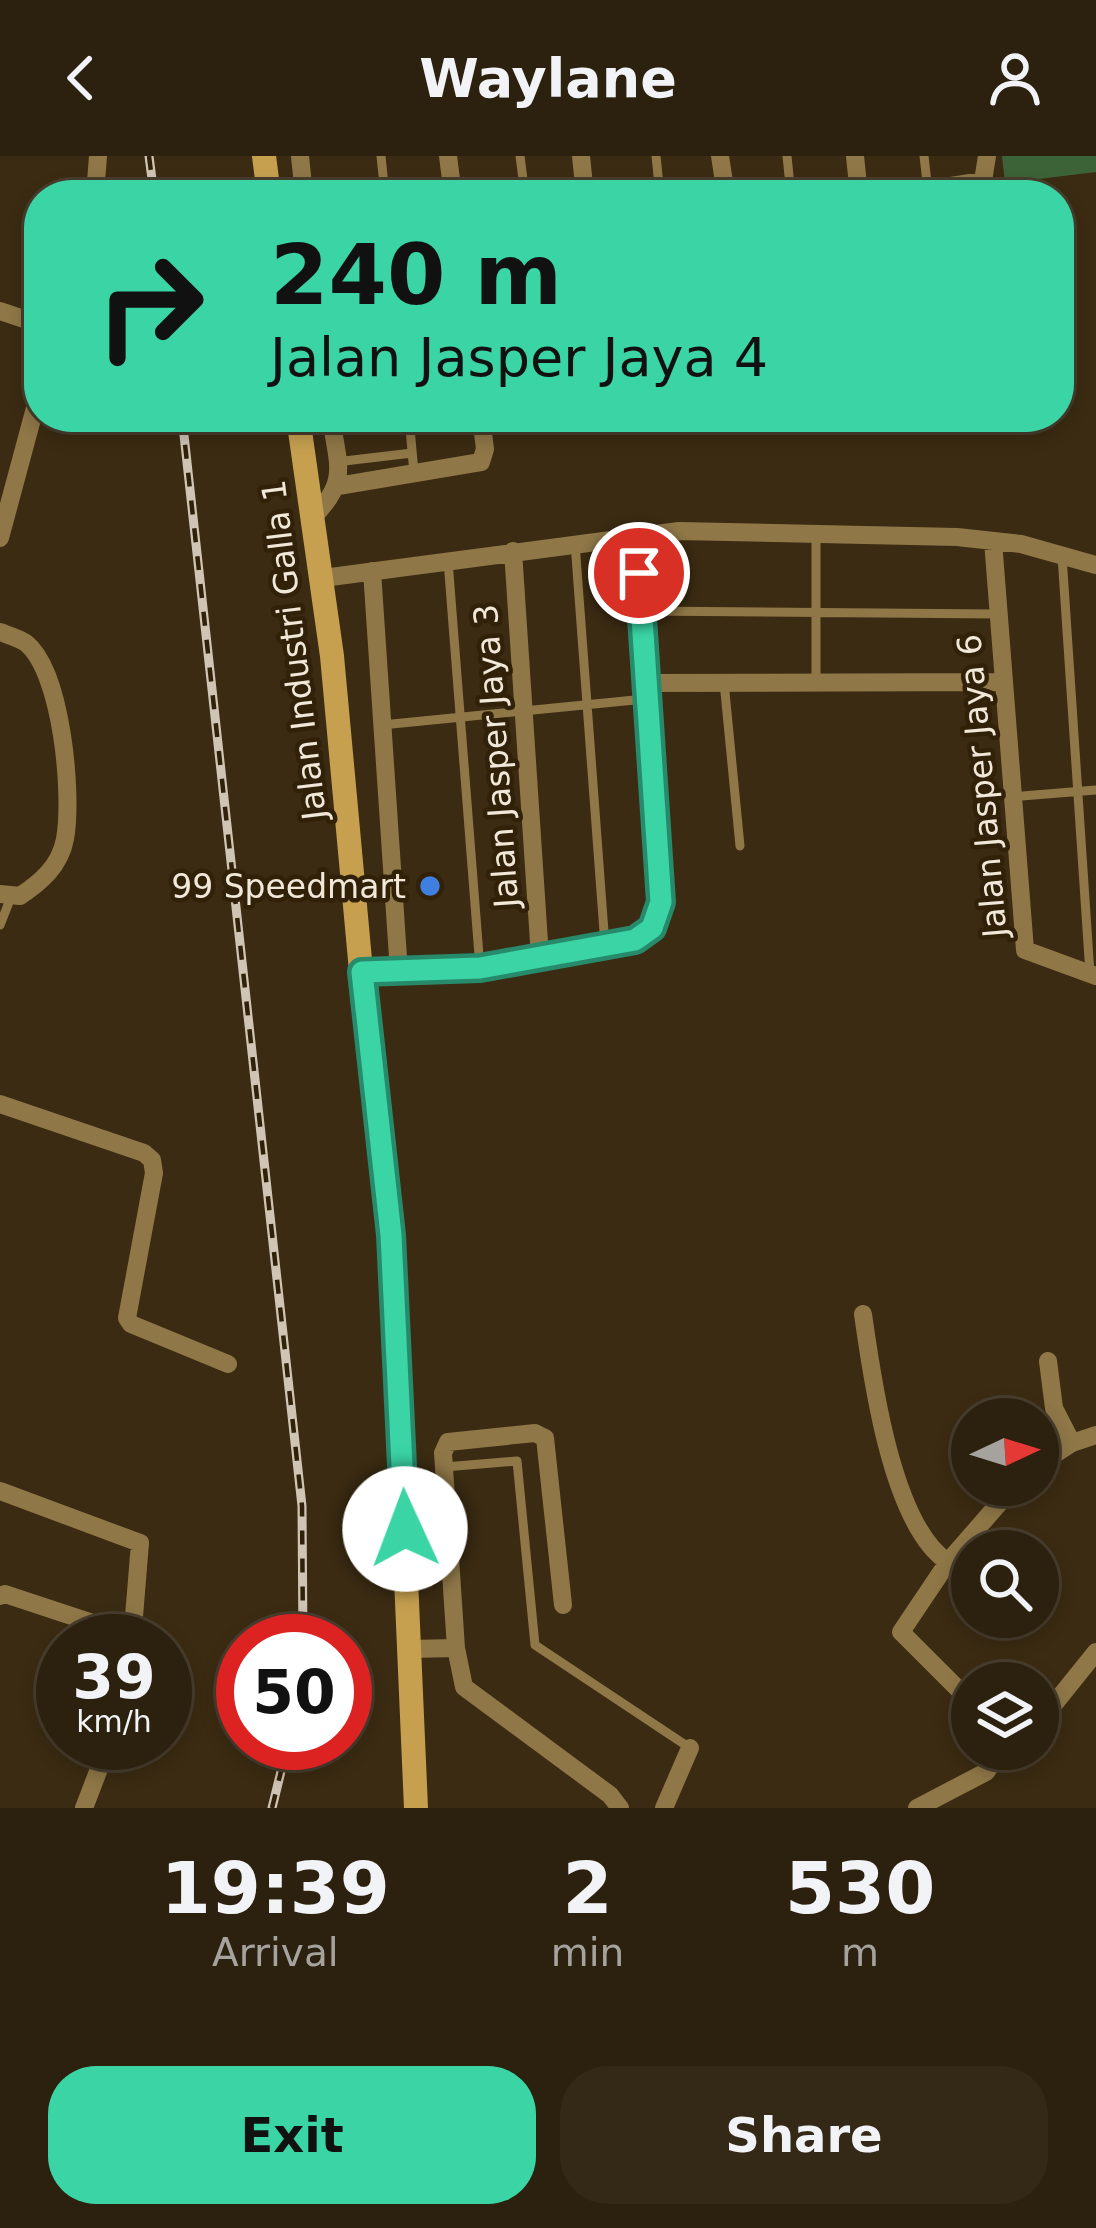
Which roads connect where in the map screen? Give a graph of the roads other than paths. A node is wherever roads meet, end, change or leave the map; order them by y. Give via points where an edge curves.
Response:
1 (29, 432) edge
2 (300, 432) edge
3 (333, 432) edge
4 (410, 432) edge
5 (483, 432) edge
6 (337, 463) junction
7 (413, 463) junction
8 (338, 486) junction
9 (313, 517) junction
10 (816, 534) junction
11 (636, 535) junction
12 (0, 538) edge
13 (993, 541) junction
14 (575, 543) junction
15 (513, 551) junction
16 (1062, 556) junction
17 (448, 561) junction
18 (1096, 566) edge
19 (372, 571) junction
20 (323, 578) junction
21 (642, 611) junction
22 (816, 611) junction
23 (998, 614) junction
24 (0, 632) edge
25 (816, 681) junction
26 (724, 682) junction
27 (1002, 682) junction
28 (648, 691) junction
29 (587, 703) junction
30 (523, 711) junction
31 (460, 717) junction
32 (382, 725) junction
33 (1096, 790) edge
34 (1078, 791) junction
35 (1011, 796) junction
36 (740, 847) dead end
37 (6, 896) edge
38 (0, 925) edge
39 (605, 945) junction
40 (540, 957) junction
41 (480, 968) junction
42 (362, 972) junction
43 (399, 972) junction
44 (1093, 975) edge
45 (0, 1104) edge
46 (863, 1314) dead end
47 (1048, 1361) dead end
48 (228, 1364) dead end
49 (1096, 1435) edge
50 (1072, 1444) junction
51 (1059, 1452) edge
52 (444, 1467) junction
53 (0, 1491) edge
54 (997, 1506) edge
55 (948, 1562) junction
56 (0, 1596) edge
57 (563, 1605) dead end
58 (63, 1614) edge
59 (134, 1614) edge
60 (456, 1648) junction
61 (409, 1649) junction
62 (1096, 1652) edge
63 (951, 1682) edge
64 (1059, 1698) edge
65 (691, 1748) joint
66 (99, 1770) edge
67 (987, 1770) edge
68 (84, 1808) edge
69 (416, 1808) edge
70 (620, 1808) edge
71 (664, 1808) edge
72 (916, 1808) edge

1 - 12 street
2 - 9 main road, Jalan Industri Galla 1
3 - 6 street
4 - 7 lane
5 - 7 street via 482,462
6 - 7 lane
6 - 8 street
7 - 8 street
8 - 9 street
9 - 20 main road, Jalan Industri Galla 1
10 - 11 street
10 - 13 street
10 - 22 lane
11 - 14 street
11 - 21 street
13 - 16 street
13 - 23 street, Jalan Jasper Jaya 6
14 - 15 street
14 - 29 lane
15 - 17 street
15 - 30 street, Jalan Jasper Jaya 3
16 - 18 street
16 - 34 lane
17 - 19 street
17 - 31 lane
19 - 20 street
19 - 32 street
20 - 42 main road, Jalan Industri Galla 1
21 - 22 lane
21 - 28 street
22 - 23 lane
22 - 25 lane
23 - 27 street, Jalan Jasper Jaya 6
24 - 37 street via 25,642 46,670 66,792 64,842 46,878
25 - 26 street
25 - 27 street
26 - 28 street
26 - 36 lane
27 - 35 street, Jalan Jasper Jaya 6
28 - 29 lane
28 - 39 street via 659,916 644,935
29 - 30 lane
29 - 39 lane
30 - 31 lane
30 - 40 street, Jalan Jasper Jaya 3
31 - 32 lane
31 - 41 lane
32 - 43 street
33 - 34 lane
34 - 35 lane
34 - 44 lane
35 - 44 street, Jalan Jasper Jaya 6 via 1025,950
37 - 38 lane
39 - 40 street
40 - 41 street
41 - 43 street
42 - 43 street
42 - 61 main road, Jalan Industri Galla 1 via 391,1235
45 - 48 street via 152,1160 127,1318
46 - 55 street via 895,1471 929,1550
47 - 50 street via 1054,1408
49 - 50 street
50 - 51 street
52 - 57 street via 448,1442 545,1438
52 - 60 street
52 - 65 lane via 518,1461 535,1646
53 - 59 street via 140,1543
54 - 55 street
55 - 63 street via 901,1633
56 - 58 street
60 - 61 street
60 - 70 street via 464,1687
61 - 69 main road, Jalan Industri Galla 1
62 - 64 street
65 - 71 street
66 - 68 street
67 - 72 street

